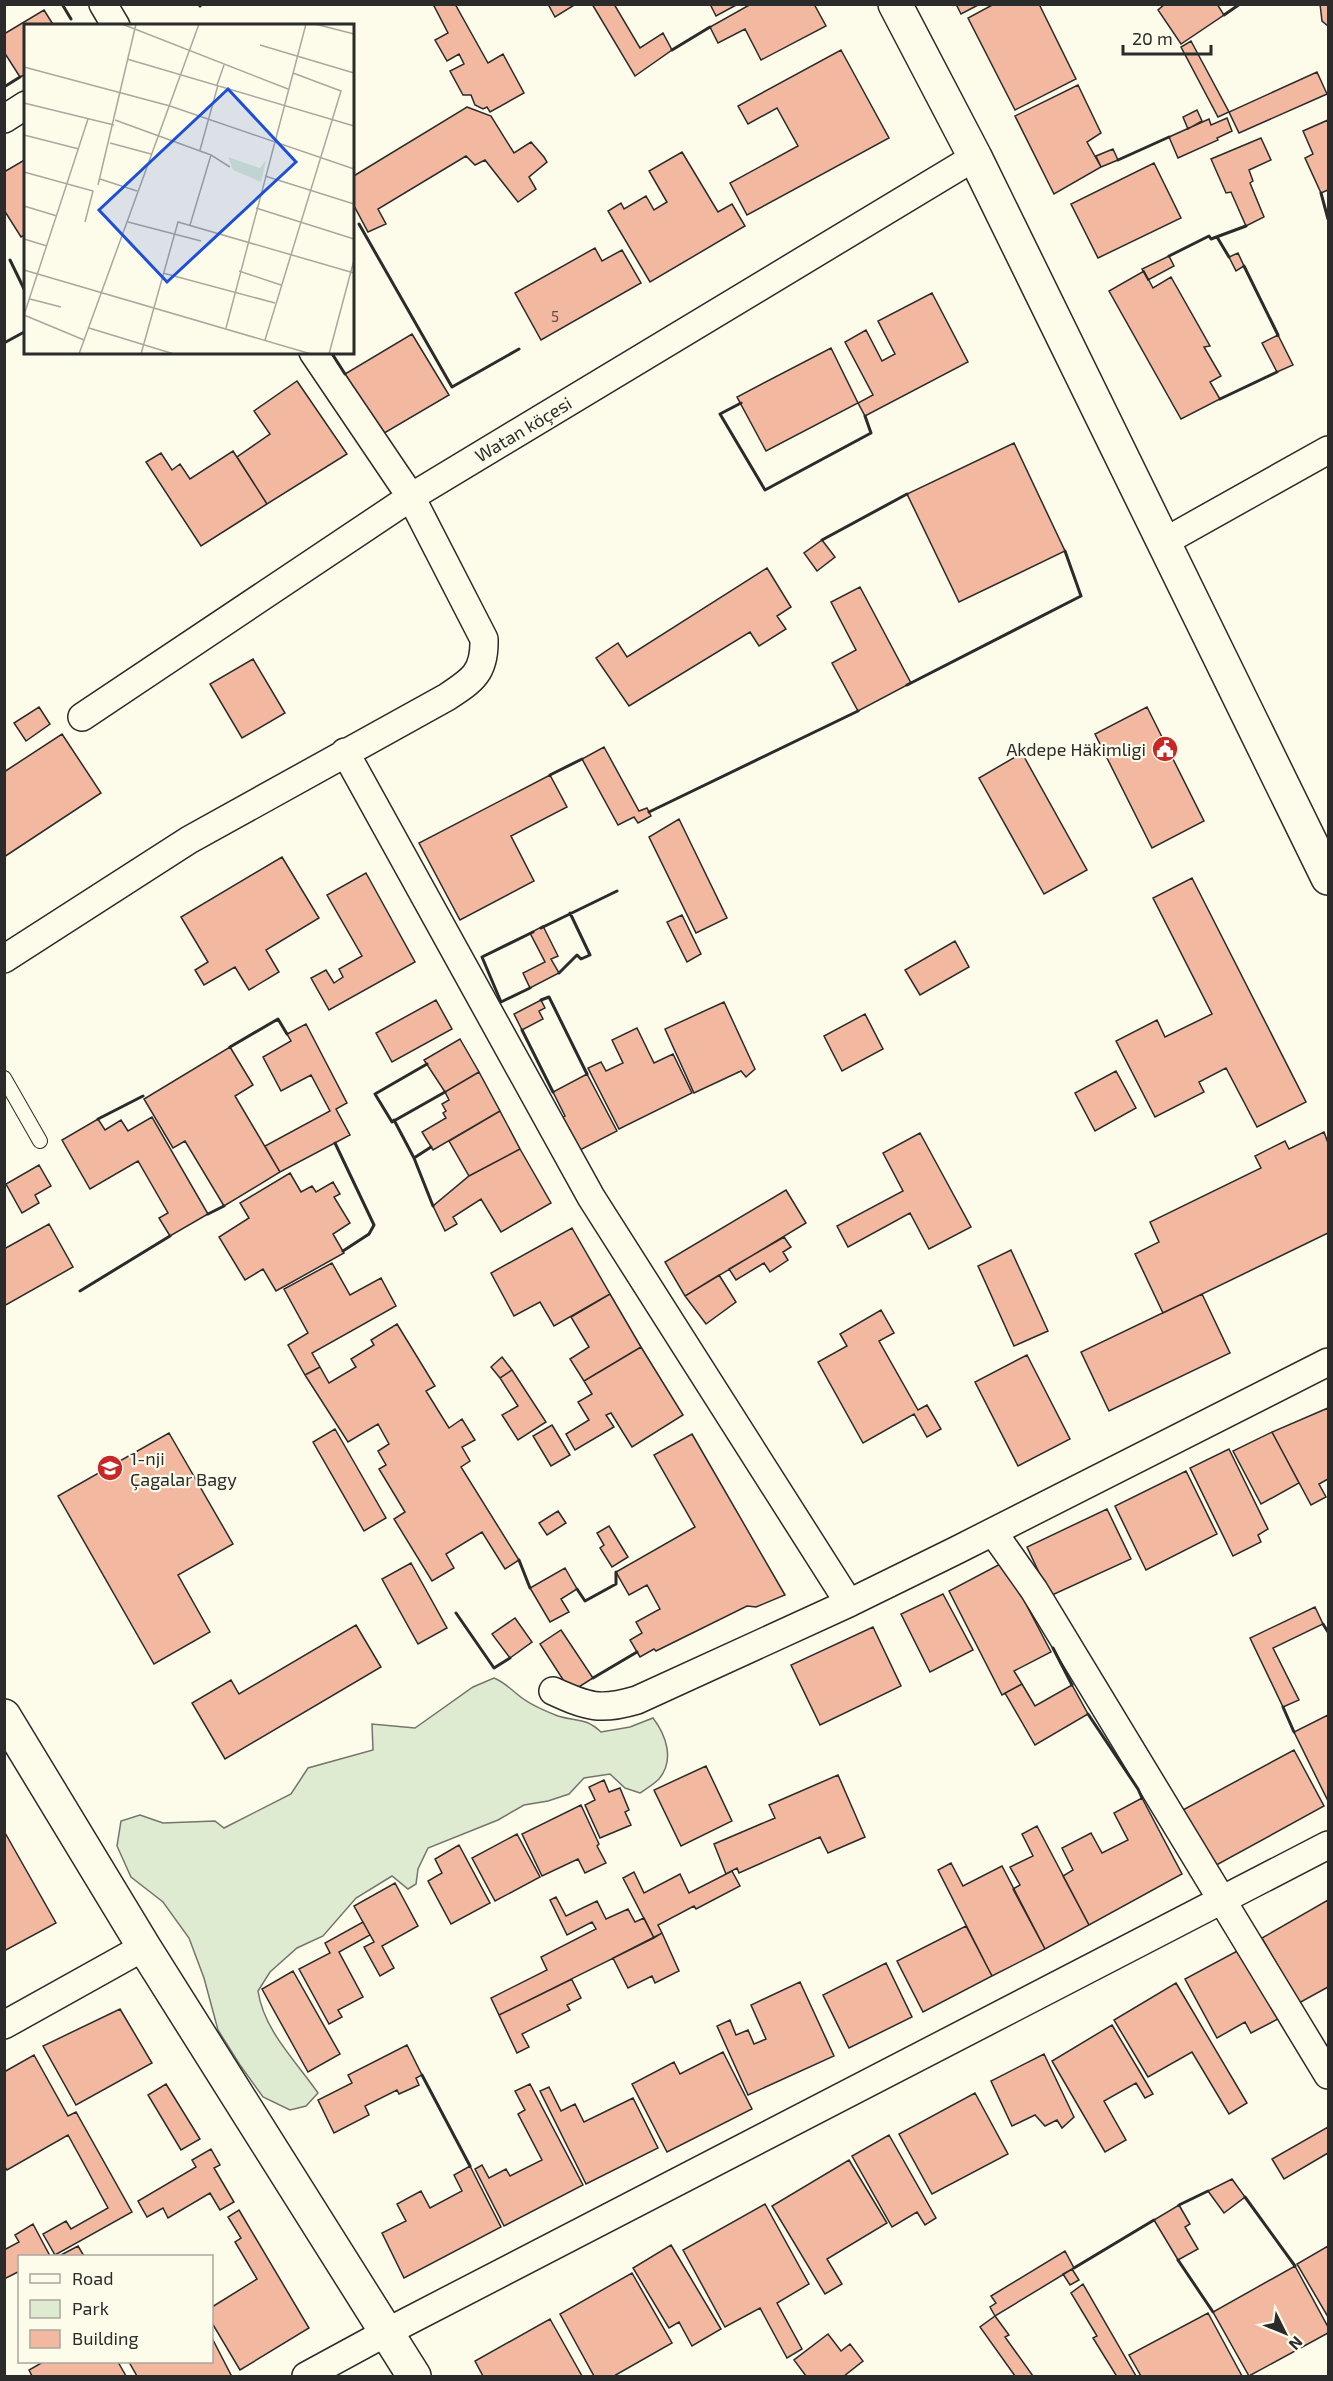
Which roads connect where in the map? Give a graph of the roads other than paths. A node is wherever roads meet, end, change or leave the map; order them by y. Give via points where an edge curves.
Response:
1 (103, 4) edge
2 (895, 4) edge
3 (115, 24) edge
4 (24, 106) edge
5 (4, 119) edge
6 (975, 157) junction
7 (314, 354) edge
8 (1329, 450) edge
9 (411, 496) junction
10 (1164, 542) junction
11 (82, 717) dead end
12 (345, 752) junction
13 (1329, 878) edge
14 (4, 959) edge
15 (4, 1078) edge
16 (40, 1140) dead end
17 (1329, 1362) edge
18 (993, 1532) junction
19 (849, 1603) junction
20 (553, 1690) dead end
21 (4, 1716) edge
22 (1329, 1845) edge
23 (1224, 1900) junction
24 (144, 1947) junction
25 (4, 2025) edge
26 (1329, 2075) edge
27 (387, 2332) junction
28 (306, 2376) edge
29 (414, 2376) edge

1 - 3 street
2 - 6 main road
4 - 5 street
6 - 9 street, Watan köçesi
6 - 10 main road
7 - 9 street
8 - 10 street
9 - 11 street, Watan köçesi
9 - 12 street via 484,639 484,658 476,674 464,685
10 - 13 main road
12 - 14 street via 189,840
12 - 19 street via 591,1197
15 - 16 lane
17 - 18 street
18 - 19 street
18 - 23 street via 1034,1590
19 - 20 street via 637,1700 613,1707 583,1705
21 - 24 main road
22 - 23 street
23 - 26 street
23 - 27 street
24 - 25 street
24 - 27 main road
27 - 28 street
27 - 29 main road

